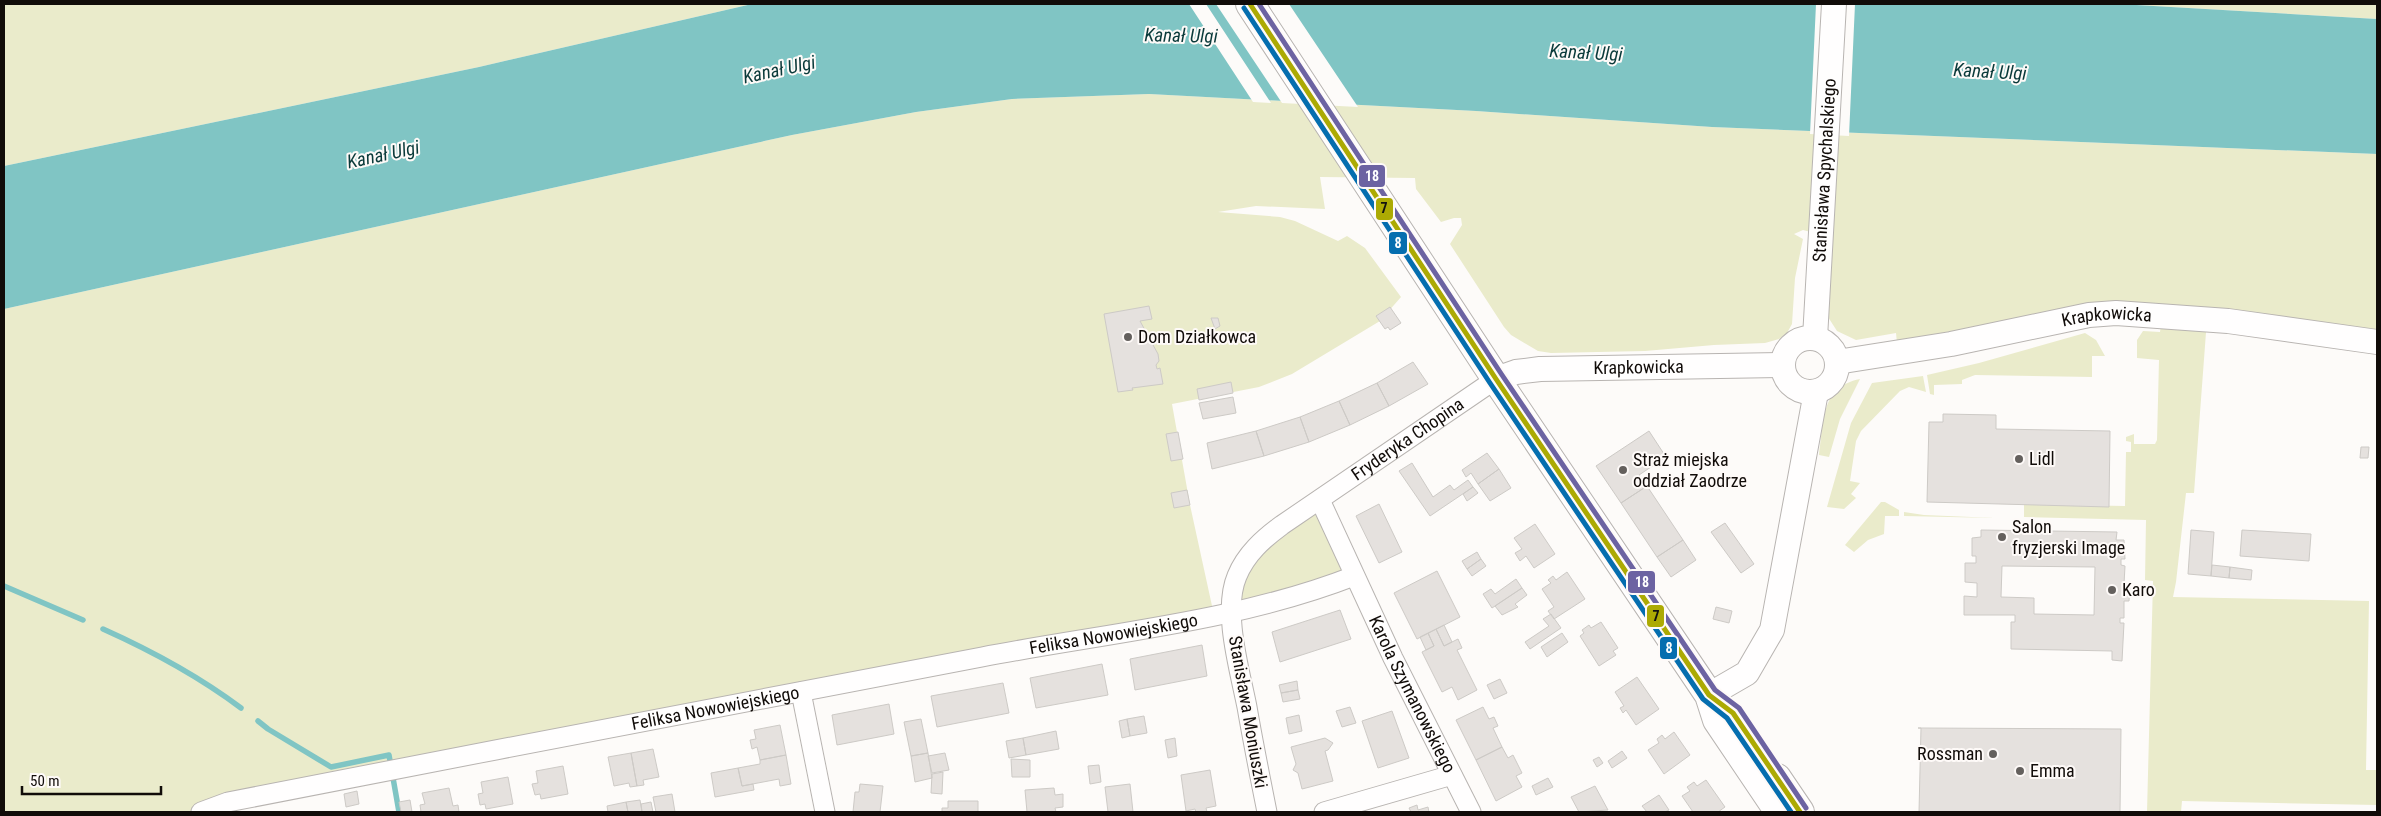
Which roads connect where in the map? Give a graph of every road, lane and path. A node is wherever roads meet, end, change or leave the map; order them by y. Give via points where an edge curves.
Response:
1 (1250, 4) edge
2 (1834, 4) edge
3 (1815, 338) junction
4 (2377, 342) edge
5 (1838, 362) junction
6 (1783, 365) junction
7 (1496, 379) junction
8 (1816, 392) junction
9 (1320, 500) junction
10 (1354, 576) junction
11 (1232, 612) junction
12 (801, 692) junction
13 (1709, 695) junction
14 (1452, 775) junction
15 (201, 812) edge
16 (825, 812) edge
17 (1267, 812) edge
18 (1324, 812) edge
19 (1471, 812) edge
20 (1779, 812) edge
21 (1800, 812) edge

1 - 7 main road
2 - 3 street, Stanisława Spychalskiego
3 - 5 street via 1830,346
3 - 6 street via 1805,338 1789,347
4 - 5 street, Krapkowicka via 2228,321 2116,313 2088,315 1951,344
5 - 8 street via 1833,381
6 - 7 street, Krapkowicka via 1540,369
6 - 8 street via 1789,384 1806,393
7 - 9 street, Fryderyka Chopina
7 - 13 main road
8 - 13 street via 1777,610 1767,640 1738,664
9 - 10 street, Karola Szymanowskiego
9 - 11 street, Fryderyka Chopina via 1264,538 1248,556 1232,592
10 - 11 street, Feliksa Nowowiejskiego via 1299,596
10 - 14 street, Karola Szymanowskiego
11 - 12 street, Feliksa Nowowiejskiego
11 - 17 street, Stanisława Moniuszki via 1234,638
12 - 15 street, Feliksa Nowowiejskiego via 228,802
12 - 16 street
13 - 20 main road via 1717,720
13 - 21 main road via 1733,712
14 - 18 street
14 - 19 street, Karola Szymanowskiego

